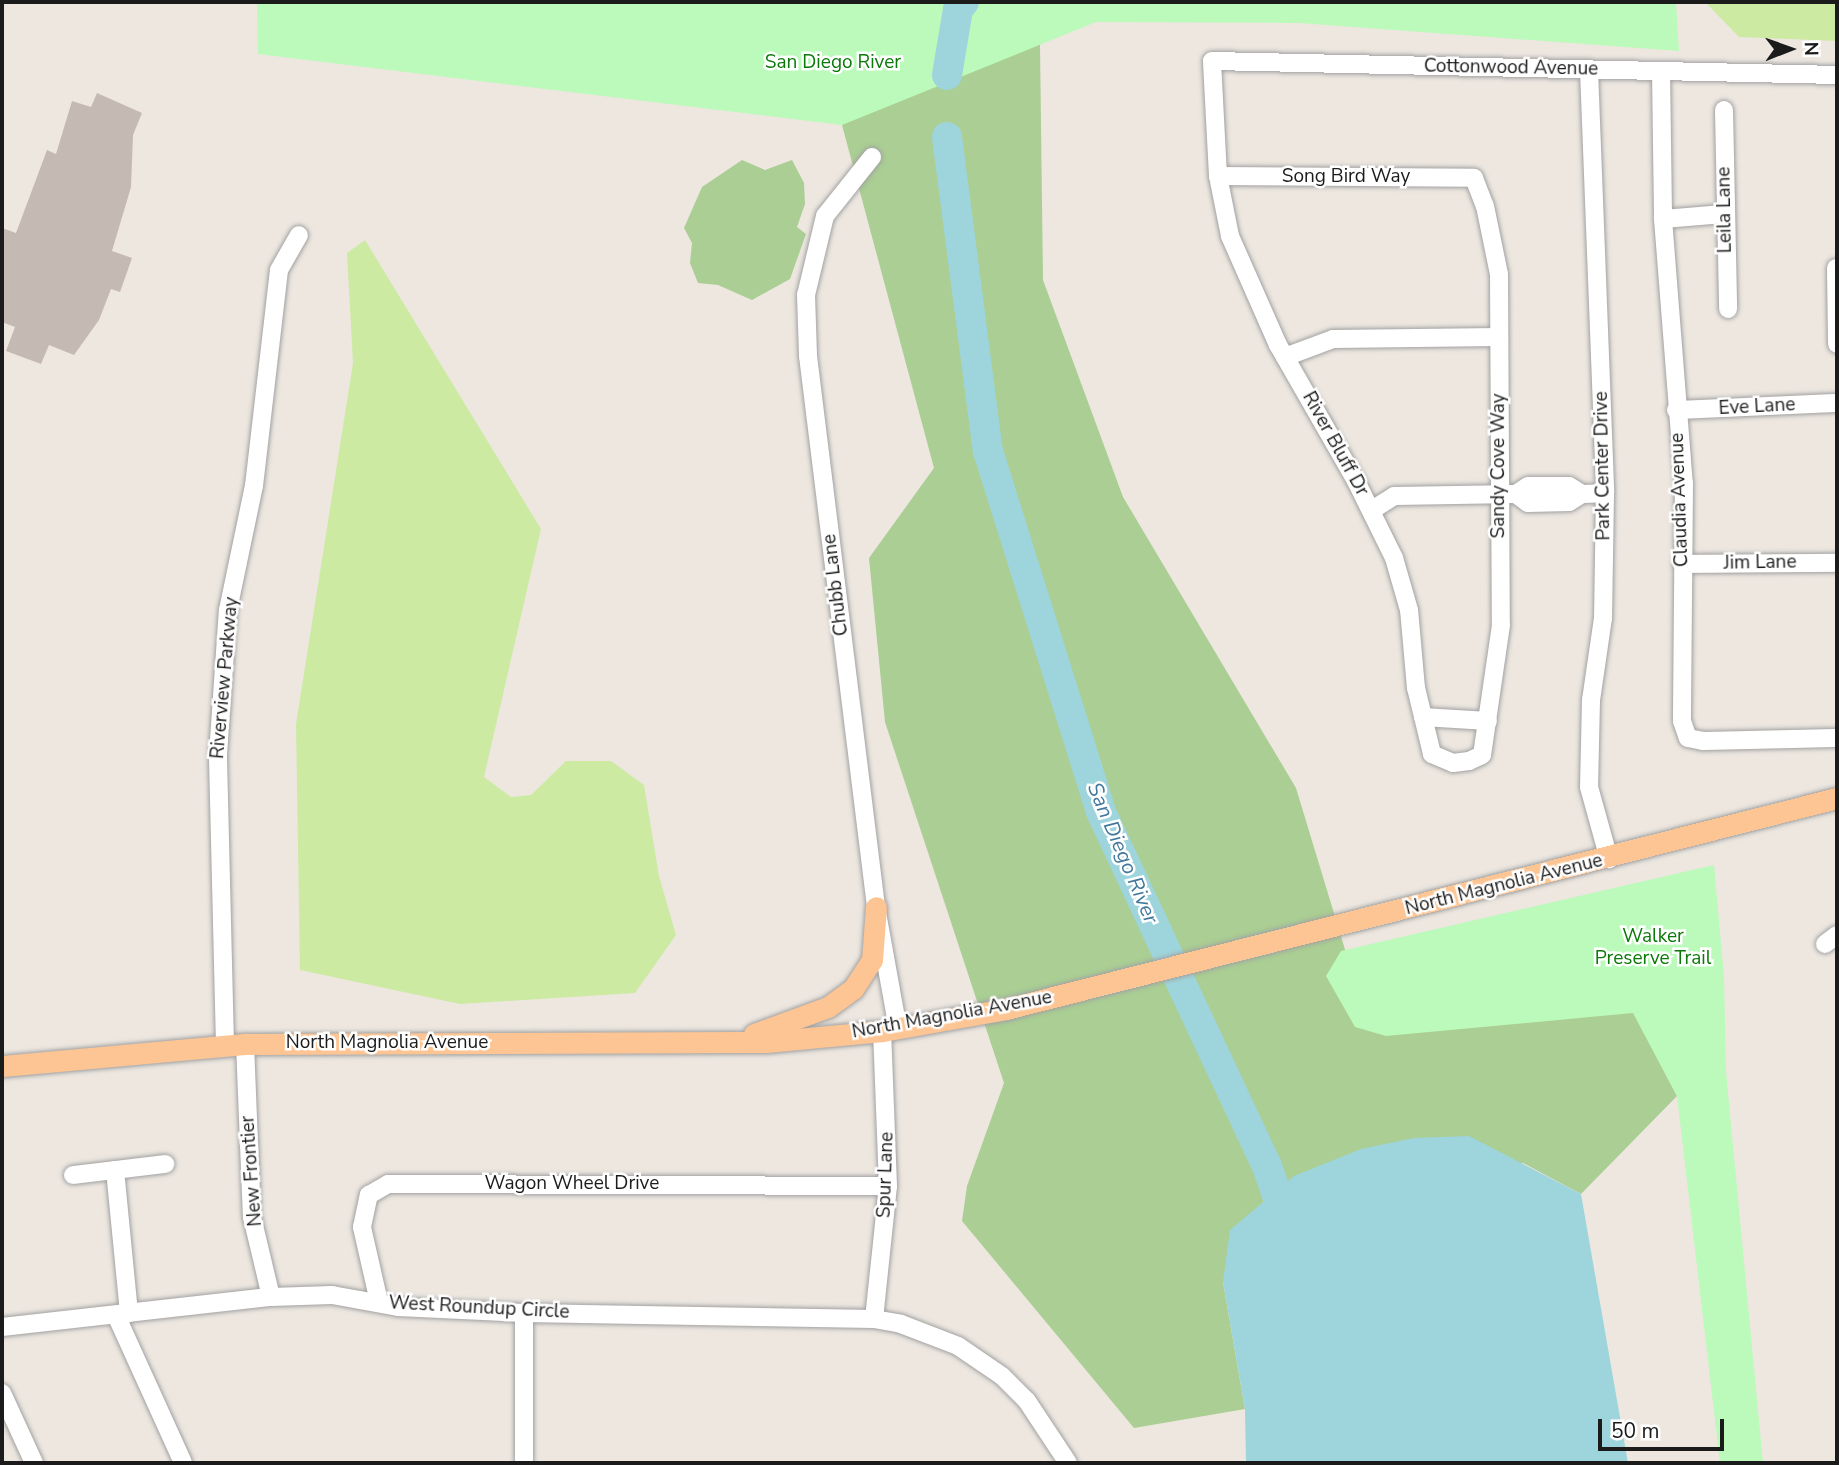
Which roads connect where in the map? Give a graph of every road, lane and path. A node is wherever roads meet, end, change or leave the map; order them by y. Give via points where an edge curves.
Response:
1 (1589, 69) junction
2 (1661, 71) junction
3 (1837, 75) edge
4 (1212, 88) joint
5 (1724, 110) dead end
6 (872, 157) dead end
7 (1217, 176) junction
8 (1474, 178) joint
9 (1724, 214) junction
10 (1663, 219) junction
11 (299, 235) dead end
12 (1836, 268) edge
13 (1728, 309) dead end
14 (1499, 337) junction
15 (1837, 344) edge
16 (1285, 357) junction
17 (1837, 403) edge
18 (1676, 410) junction
19 (1605, 493) junction
20 (1508, 494) junction
21 (1372, 510) junction
22 (1837, 563) edge
23 (1682, 564) junction
24 (1423, 717) junction
25 (1488, 721) junction
26 (1837, 738) edge
27 (1482, 755) joint
28 (1837, 798) edge
29 (1608, 859) junction
30 (876, 907) junction
31 (890, 1030) junction
32 (728, 1042) junction
33 (235, 1045) junction
34 (2, 1066) edge
35 (165, 1164) dead end
36 (115, 1170) junction
37 (73, 1175) dead end
38 (888, 1186) junction
39 (271, 1297) junction
40 (379, 1303) junction
41 (524, 1313) junction
42 (122, 1314) junction
43 (874, 1319) junction
44 (2, 1327) edge
45 (2, 1393) edge
46 (34, 1463) edge
47 (183, 1463) edge
48 (524, 1463) edge
49 (1068, 1463) edge

1 - 2 street, Cottonwood Avenue
1 - 4 street, Cottonwood Avenue via 1212,61
1 - 19 street, Park Center Drive
2 - 3 street, Cottonwood Avenue
2 - 10 street, Claudia Avenue
4 - 7 street, River Bluff Dr
5 - 9 street, Leila Lane
6 - 30 street, Chubb Lane via 825,216 806,295 808,356
7 - 8 street, Song Bird Way
7 - 16 street, River Bluff Dr via 1230,236
8 - 14 street, Sandy Cove Way via 1485,205 1499,274
9 - 10 street
9 - 13 street, Leila Lane
10 - 18 street, Claudia Avenue
11 - 33 street, Riverview Parkway via 279,270 254,486 228,610 218,755
12 - 15 street
14 - 16 street via 1350,337 1320,342
14 - 20 street, Sandy Cove Way
16 - 21 street, River Bluff Dr
17 - 18 street, Eve Lane
18 - 23 street, Claudia Avenue via 1684,483
19 - 20 street via 1582,494 1569,486 1528,486
19 - 29 street, Park Center Drive via 1603,618 1588,747 1589,787
20 - 21 street via 1394,496
20 - 25 street, Sandy Cove Way via 1500,644
21 - 24 street, River Bluff Dr via 1394,558 1409,610
22 - 23 street, Jim Lane
23 - 26 street, Claudia Avenue via 1682,721 1688,738
24 - 25 street
24 - 27 street, River Bluff Dr via 1432,754 1441,761 1461,762
25 - 27 street, Sandy Cove Way
28 - 29 main road, North Magnolia Avenue
29 - 31 main road, North Magnolia Avenue via 1006,1009
30 - 31 street, Chubb Lane
30 - 32 main road via 872,960 853,989 828,1007
31 - 32 main road, North Magnolia Avenue
31 - 38 street, Spur Lane
32 - 33 main road, North Magnolia Avenue
33 - 34 main road, North Magnolia Avenue
33 - 39 street, New Frontier via 252,1217
35 - 36 street
36 - 37 street
36 - 42 street
38 - 40 street, Wagon Wheel Drive via 388,1184 369,1195 362,1227
38 - 43 street, Spur Lane
39 - 40 street, West Roundup Circle via 332,1295
39 - 42 street, West Roundup Circle
40 - 41 street, West Roundup Circle
41 - 43 street, West Roundup Circle
41 - 48 street
42 - 44 street, West Roundup Circle
42 - 47 street
43 - 49 street, West Roundup Circle via 901,1324 958,1346 1002,1376 1027,1401
45 - 46 street

